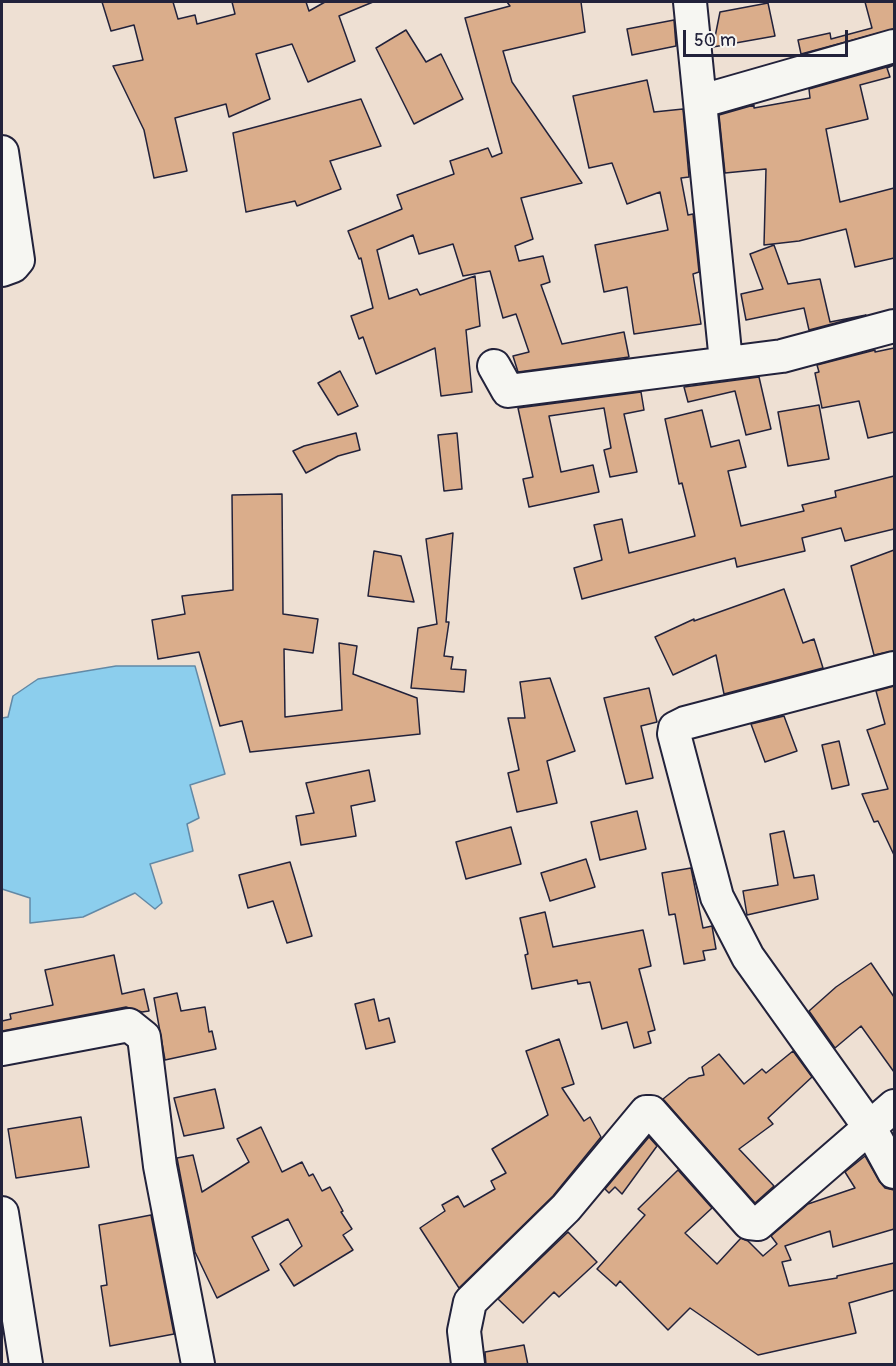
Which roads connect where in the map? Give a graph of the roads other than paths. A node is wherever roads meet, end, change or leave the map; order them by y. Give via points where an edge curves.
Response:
1 (690, 2) edge
2 (894, 46) edge
3 (702, 101) junction
4 (2, 152) edge
5 (2, 270) edge
6 (894, 326) edge
7 (726, 362) junction
8 (494, 366) dead end
9 (894, 668) edge
10 (2, 1049) edge
11 (894, 1106) edge
12 (870, 1128) junction
13 (894, 1172) edge
14 (2, 1213) edge
15 (26, 1365) edge
16 (198, 1365) edge
17 (468, 1365) edge

1 - 3 street
2 - 3 street
3 - 7 street
4 - 5 street via 18,260
6 - 7 street via 782,356
7 - 8 street via 508,391
9 - 12 street via 685,723 675,728 674,734 722,907 748,957
10 - 16 street via 129,1025 144,1036 160,1166
11 - 12 street
12 - 13 street
12 - 17 street via 758,1224 749,1223 651,1112 646,1112 566,1208 470,1302 464,1331
14 - 15 street

